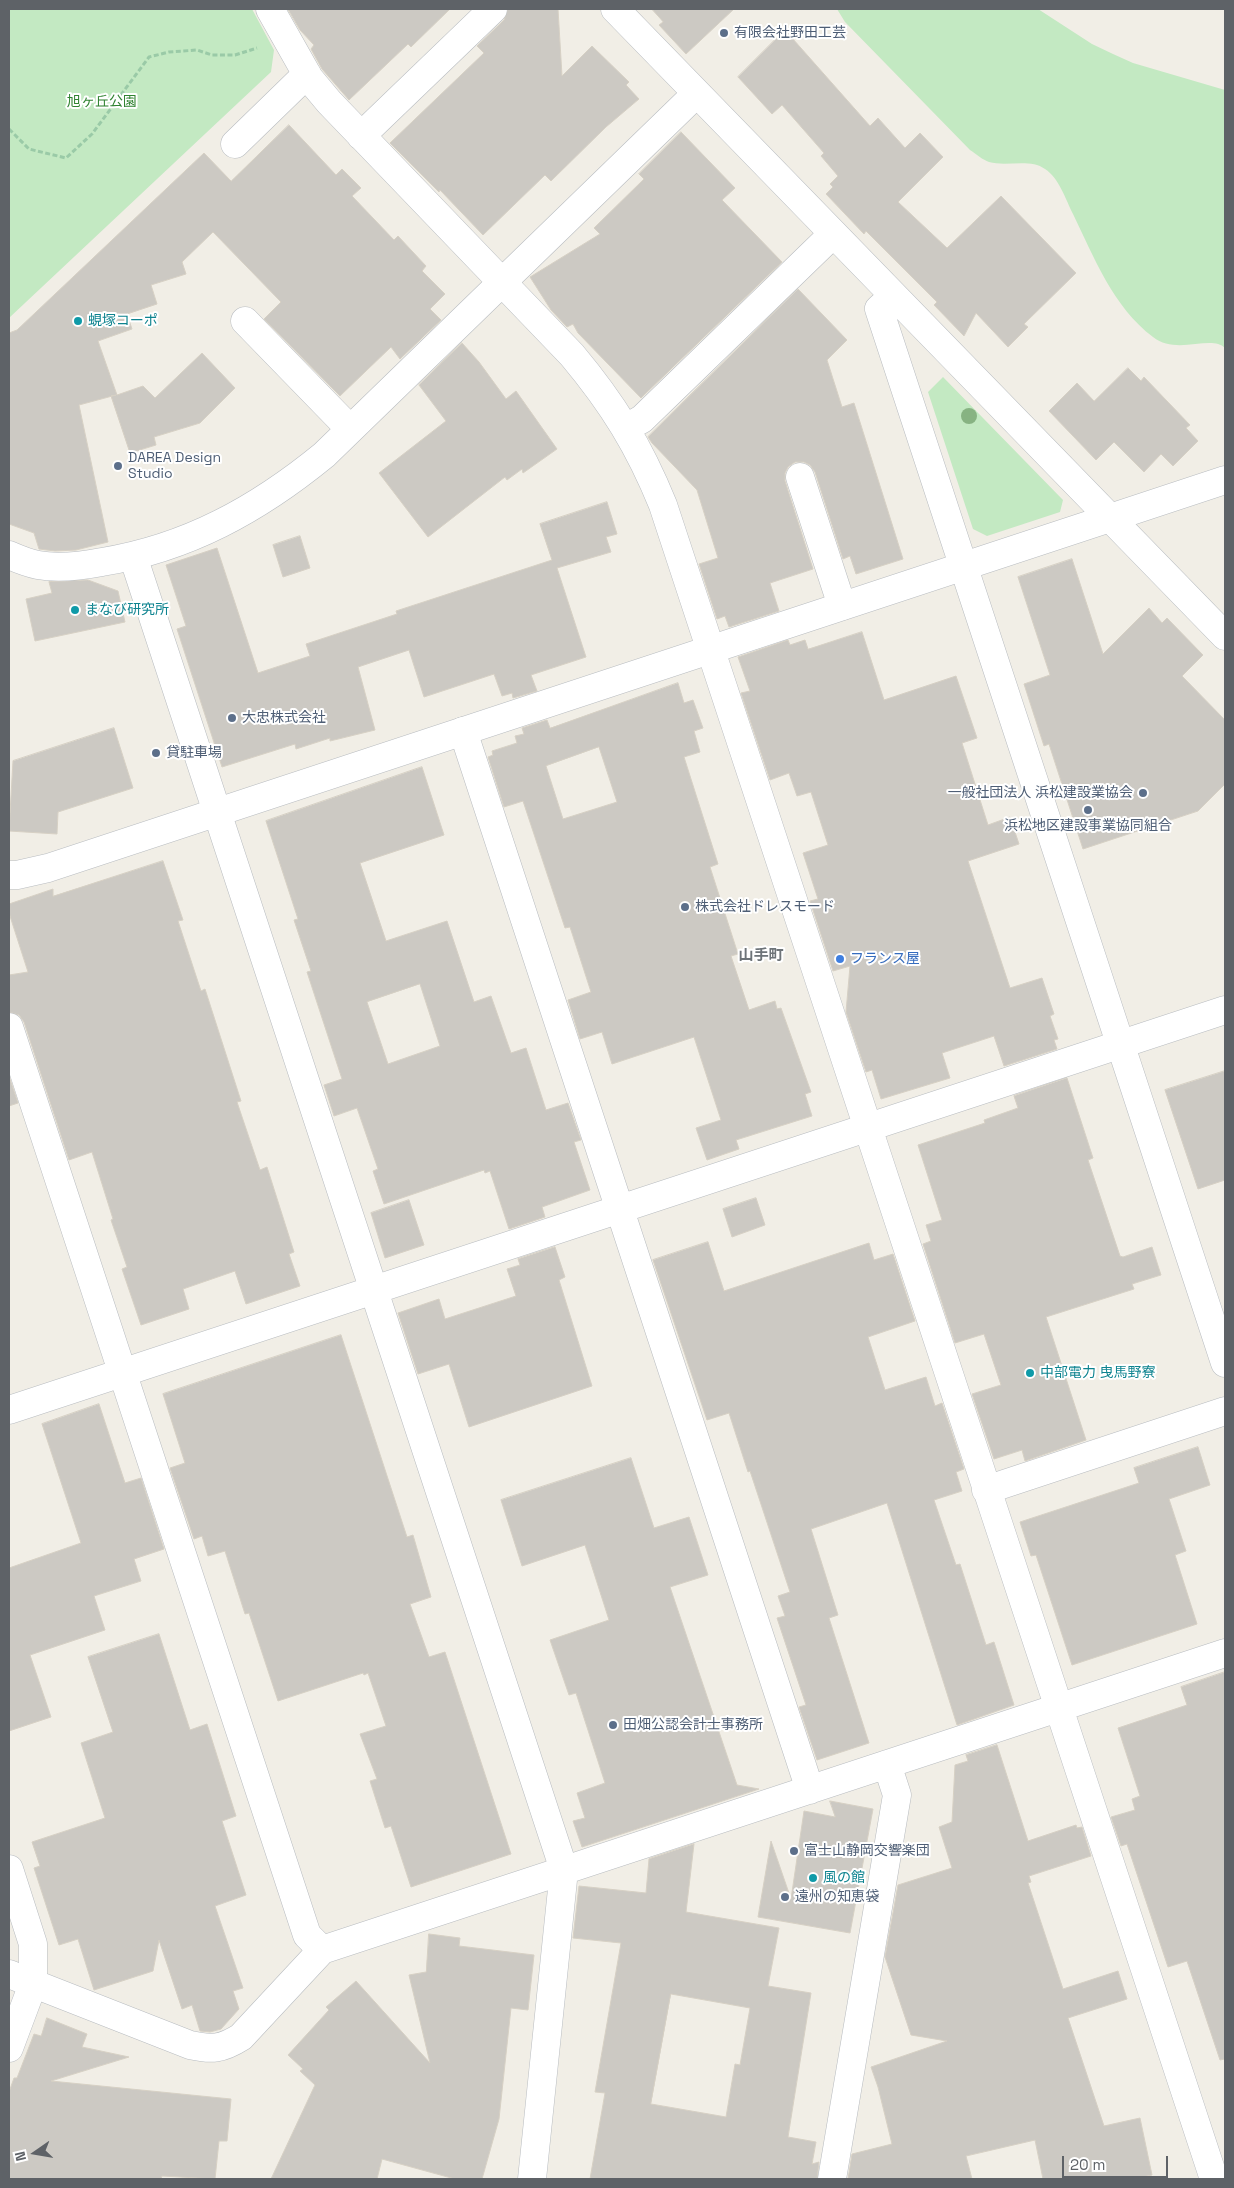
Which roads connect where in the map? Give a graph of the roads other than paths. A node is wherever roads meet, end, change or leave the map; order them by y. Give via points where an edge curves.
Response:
1 (270, 9) edge
2 (493, 9) edge
3 (615, 9) edge
4 (307, 74) junction
5 (696, 94) junction
6 (361, 136) junction
7 (235, 144) dead end
8 (833, 234) junction
9 (502, 282) junction
10 (893, 296) junction
11 (245, 320) dead end
12 (626, 428) junction
13 (350, 429) junction
14 (800, 476) dead end
15 (1225, 480) edge
16 (1110, 518) junction
17 (9, 555) edge
18 (133, 556) junction
19 (963, 566) junction
20 (842, 606) junction
21 (1225, 636) edge
22 (710, 650) junction
23 (463, 731) junction
24 (217, 812) junction
25 (9, 875) edge
26 (1225, 1010) edge
27 (9, 1027) edge
28 (1120, 1044) junction
29 (867, 1128) junction
30 (620, 1209) junction
31 (374, 1290) junction
32 (1225, 1363) edge
33 (122, 1372) junction
34 (9, 1410) edge
35 (1225, 1411) edge
36 (986, 1490) junction
37 (1225, 1653) edge
38 (1057, 1708) junction
39 (887, 1764) junction
40 (810, 1790) junction
41 (9, 1869) edge
42 (564, 1870) junction
43 (322, 1950) junction
44 (21, 1979) edge
45 (9, 2048) edge
46 (532, 2179) edge
47 (832, 2179) edge
48 (1214, 2179) edge

1 - 4 street
2 - 6 street
3 - 5 street
4 - 6 street
4 - 7 street
5 - 8 street
5 - 9 street
6 - 9 street
8 - 10 street
8 - 12 street via 642,419
9 - 12 street via 572,355
9 - 13 street
10 - 16 street
10 - 19 street via 879,309
11 - 13 street
12 - 22 street via 663,505
13 - 18 street via 288,484 249,509 208,530
14 - 20 street
15 - 16 street
16 - 19 street
16 - 21 street
17 - 18 street via 37,565 74,567
18 - 24 street
19 - 20 street
19 - 28 street
20 - 22 street
22 - 23 street
22 - 29 street
23 - 24 street
23 - 30 street
24 - 25 street via 48,868
24 - 31 street
26 - 28 street
27 - 33 street
28 - 29 street
28 - 32 street
29 - 30 street
29 - 36 street
30 - 31 street
30 - 40 street
31 - 33 street
31 - 42 street
33 - 34 street
33 - 43 street via 307,1935
35 - 36 street
36 - 38 street
37 - 38 street
38 - 39 street
38 - 48 street
39 - 40 street
39 - 47 street via 897,1794
40 - 42 street
41 - 44 street via 33,1944
42 - 43 street
42 - 46 street
43 - 44 street via 241,2037 226,2046 208,2049 190,2045
44 - 45 street

